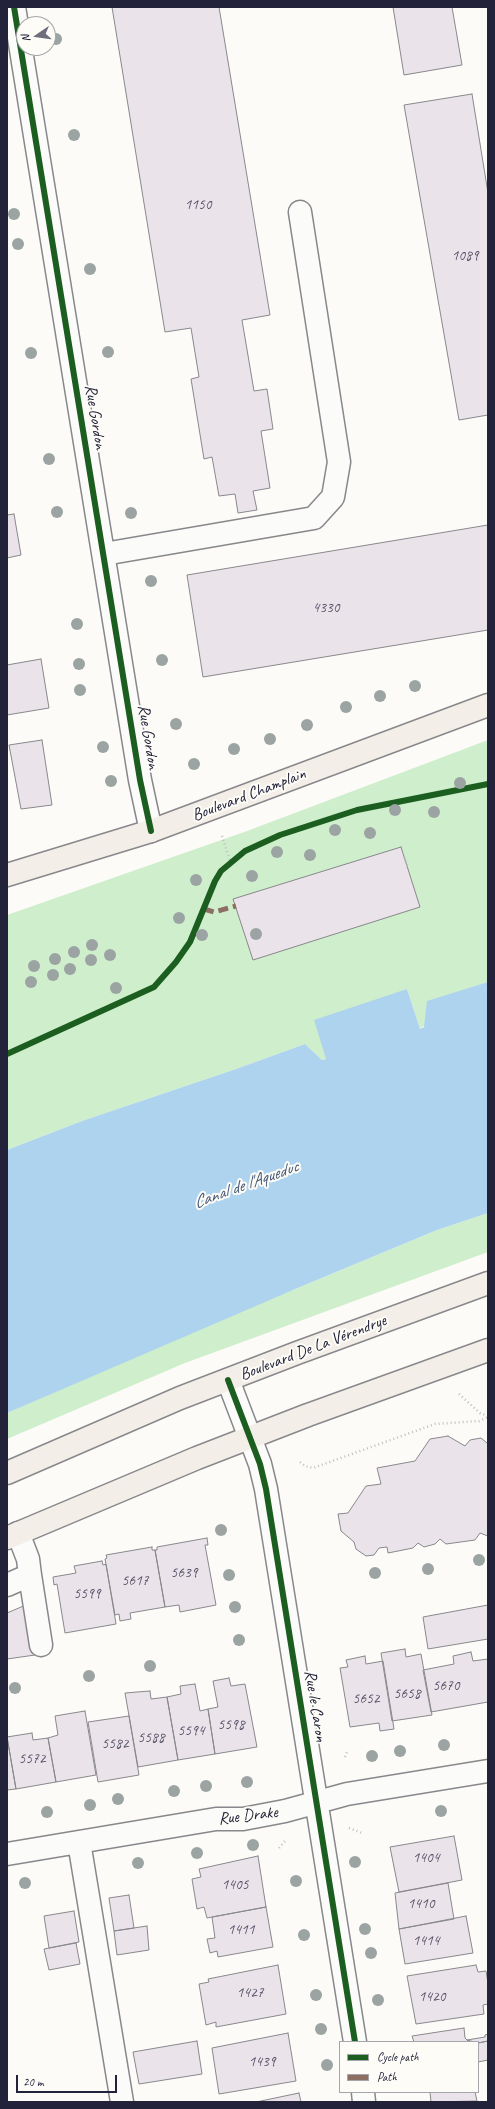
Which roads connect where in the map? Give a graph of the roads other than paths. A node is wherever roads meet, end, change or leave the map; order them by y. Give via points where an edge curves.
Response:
1 (14, 7) edge
2 (300, 212) dead end
3 (104, 554) junction
4 (488, 705) edge
5 (151, 831) junction
6 (7, 875) edge
7 (488, 1283) edge
8 (488, 1350) edge
9 (228, 1380) junction
10 (250, 1438) junction
11 (7, 1473) edge
12 (13, 1536) edge
13 (30, 1574) junction
14 (7, 1585) edge
15 (41, 1645) dead end
16 (488, 1771) edge
17 (316, 1803) junction
18 (79, 1842) junction
19 (7, 1854) edge
20 (355, 2041) edge
21 (122, 2102) edge

1 - 3 street, Rue Gordon
2 - 3 street via 339,462 333,497 314,518
3 - 5 street, Rue Gordon via 140,780
4 - 5 main road, Boulevard Champlain
5 - 6 main road, Boulevard Champlain
7 - 9 main road, Boulevard De La Vérendrye
8 - 10 main road
9 - 10 street, Rue le Caron
9 - 11 main road, Boulevard De La Vérendrye via 180,1398
10 - 12 main road via 142,1480
10 - 17 street, Rue le Caron via 260,1464 271,1514
12 - 13 street via 28,1559
13 - 14 street
13 - 15 street
16 - 17 street, Rue Drake via 347,1794
17 - 18 street, Rue Drake via 243,1819 216,1819
17 - 20 street, Rue le Caron
18 - 19 street, Rue Drake
18 - 21 street

